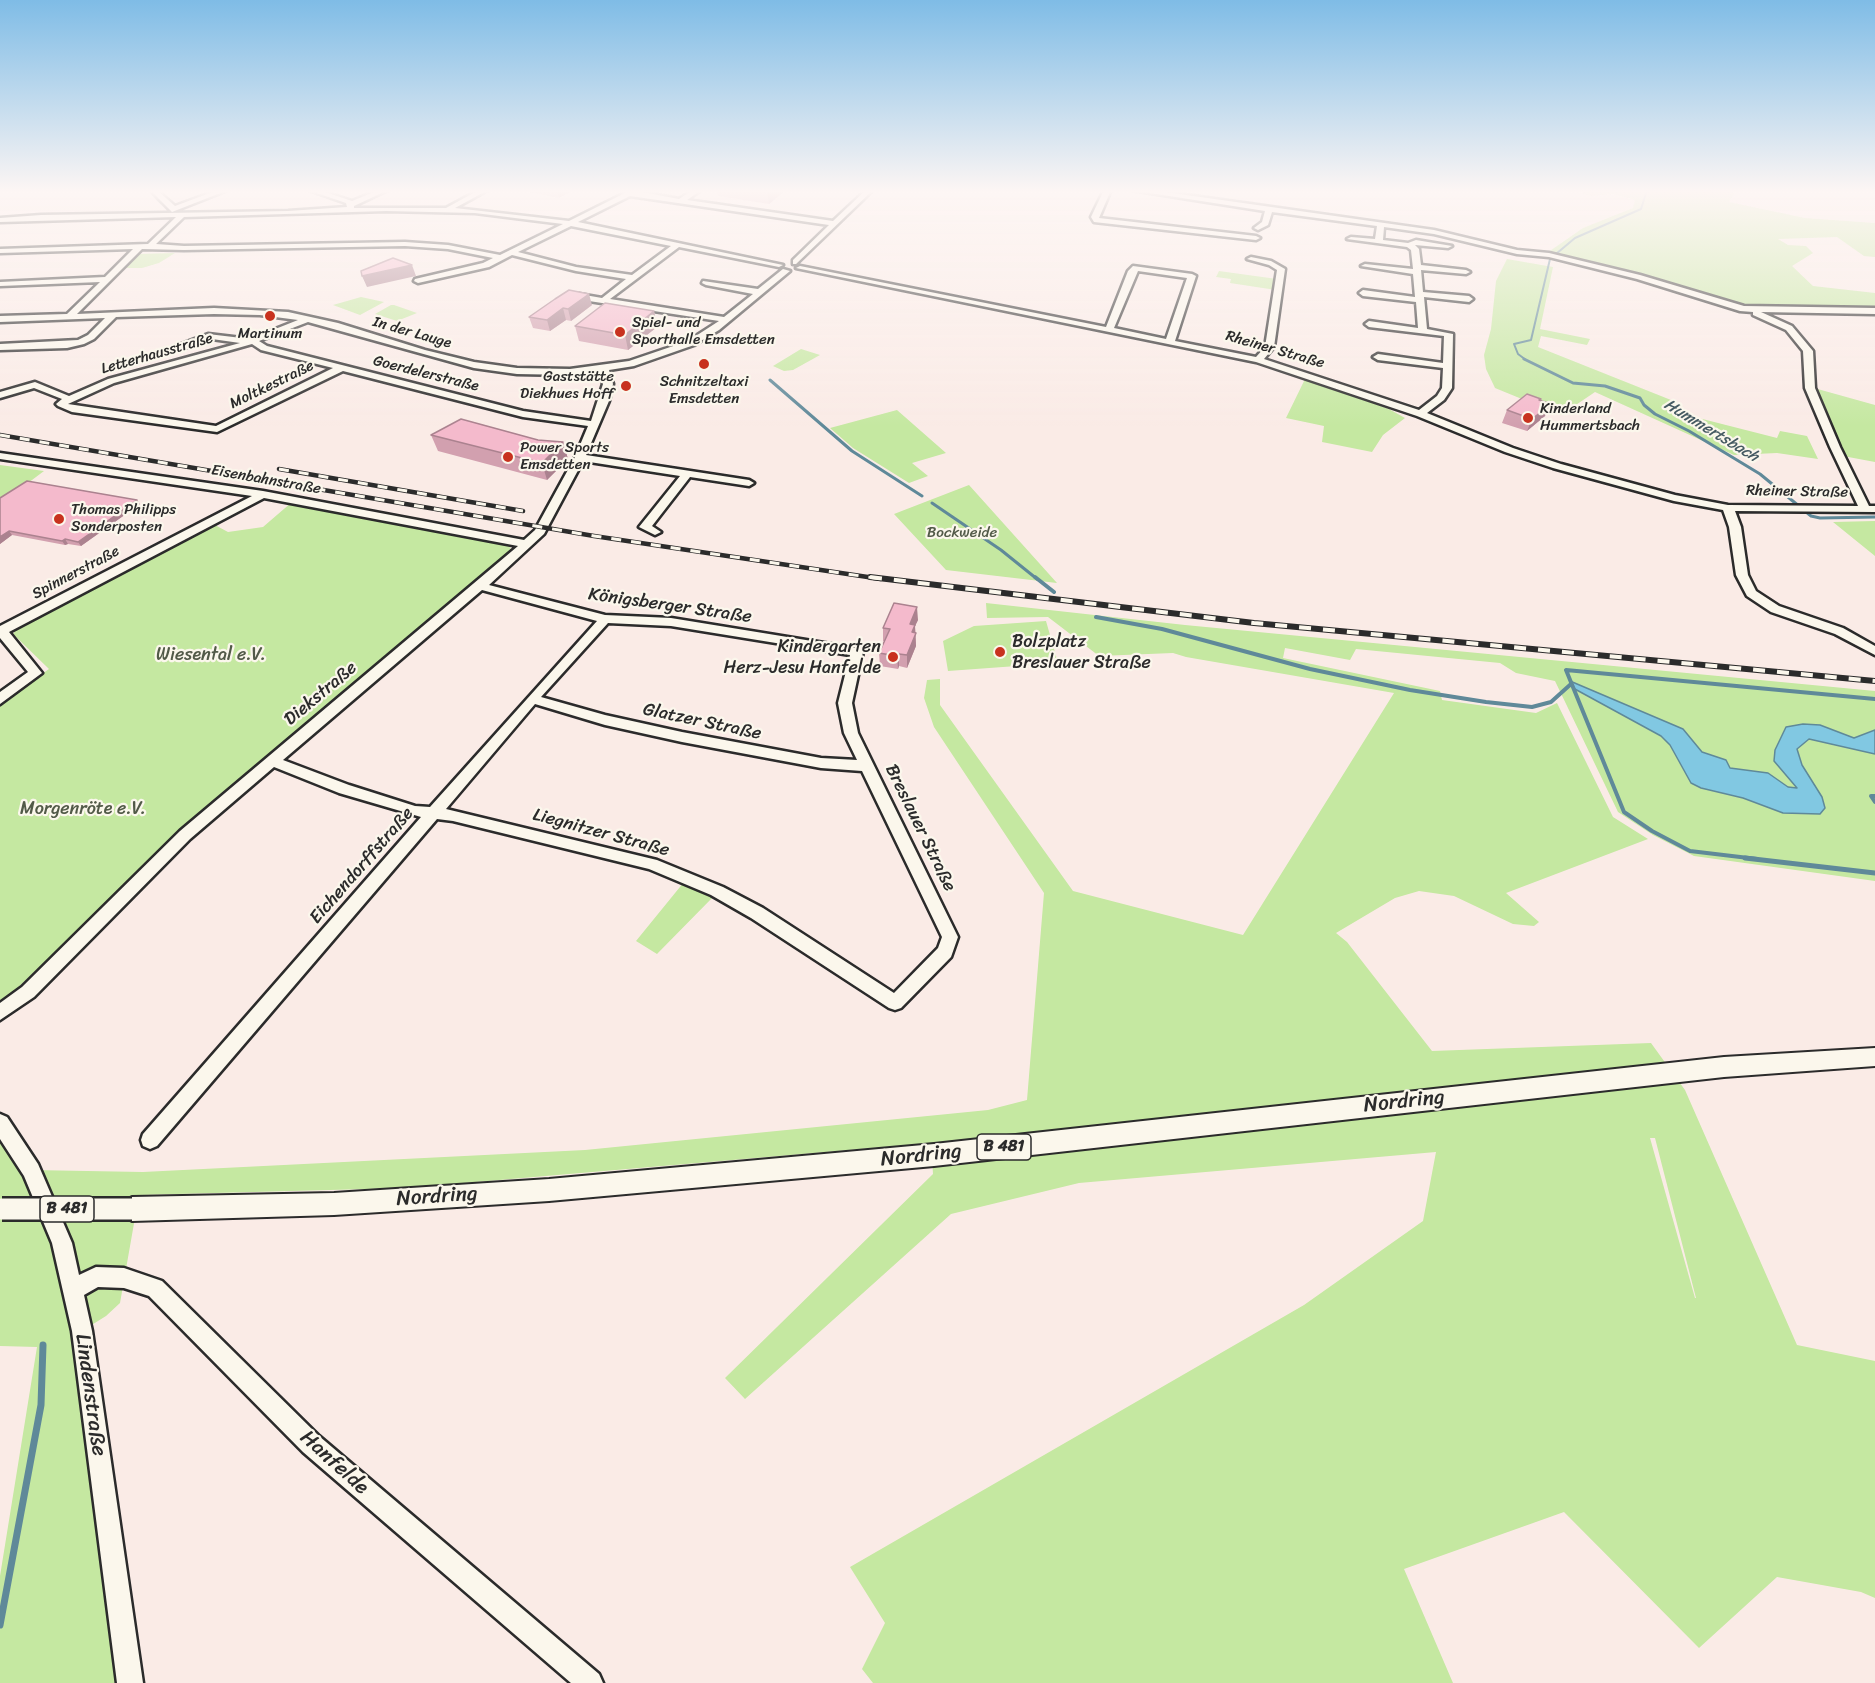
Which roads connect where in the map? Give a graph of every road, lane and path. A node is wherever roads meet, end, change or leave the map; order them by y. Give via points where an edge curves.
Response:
1 (116, 269) edge
2 (473, 269) edge
3 (574, 269) edge
4 (646, 269) edge
5 (779, 269) edge
6 (791, 269) edge
7 (815, 269) edge
8 (1135, 269) edge
9 (1140, 269) edge
10 (1280, 269) edge
11 (1409, 269) edge
12 (1417, 269) junction
13 (1606, 269) edge
14 (786, 271) junction
15 (1466, 272) dead end
16 (633, 278) junction
17 (105, 279) junction
18 (418, 281) dead end
19 (706, 283) dead end
20 (0, 284) edge
21 (759, 292) junction
22 (1363, 293) dead end
23 (579, 297) edge
24 (1419, 297) junction
25 (1469, 299) dead end
26 (603, 301) junction
27 (1743, 309) junction
28 (1875, 311) edge
29 (113, 315) junction
30 (69, 317) junction
31 (0, 319) edge
32 (307, 319) junction
33 (726, 320) junction
34 (1369, 324) dead end
35 (1109, 330) junction
36 (1423, 331) junction
37 (1170, 341) junction
38 (254, 342) junction
39 (0, 347) edge
40 (177, 347) dead end
41 (1378, 357) dead end
42 (1258, 360) junction
43 (1448, 366) junction
44 (341, 368) junction
45 (604, 369) junction
46 (0, 395) edge
47 (69, 399) junction
48 (1420, 414) junction
49 (593, 424) junction
50 (0, 456) edge
51 (580, 457) junction
52 (687, 474) junction
53 (748, 483) dead end
54 (263, 494) junction
55 (1728, 508) junction
56 (1871, 509) edge
57 (655, 532) dead end
58 (525, 544) junction
59 (480, 586) junction
60 (605, 619) junction
61 (1, 631) edge
62 (1875, 651) edge
63 (857, 652) joint
64 (0, 699) edge
65 (532, 699) junction
66 (272, 761) junction
67 (868, 766) junction
68 (433, 814) junction
69 (895, 1003) joint
70 (0, 1012) edge
71 (1875, 1057) edge
72 (0, 1123) edge
73 (150, 1140) dead end
74 (1, 1209) edge
75 (72, 1290) junction
76 (130, 1683) edge
77 (590, 1683) edge

1 - 17 street
2 - 18 street
3 - 16 street
4 - 16 street
5 - 14 street
6 - 14 street
7 - 35 street, Rheiner Straße
8 - 35 street
9 - 37 street via 1192,276
10 - 42 street via 1269,347
11 - 12 street
12 - 15 street
12 - 24 street
13 - 27 street
14 - 21 street, In der Lauge
16 - 26 street
17 - 20 street
17 - 30 street
19 - 21 street
21 - 33 street, In der Lauge
22 - 24 street
23 - 26 street
24 - 25 street
24 - 36 street
26 - 33 street
27 - 28 street
27 - 56 street, Rheiner Straße via 1797,335 1808,351 1810,388 1835,447
29 - 30 street, In der Lauge
29 - 32 street, In der Lauge via 249,311
29 - 39 street via 81,342
30 - 31 street, In der Lauge
32 - 38 street, Letterhausstraße
32 - 45 street, In der Lauge via 474,365 531,372
33 - 45 street, In der Lauge via 679,349
34 - 36 street
35 - 37 street, Rheiner Straße
36 - 43 street via 1449,334
37 - 42 street, Rheiner Straße
38 - 40 street, Letterhausstraße via 211,336
38 - 44 street, Goerdelerstraße
38 - 47 street, Letterhausstraße via 111,381
41 - 43 street
42 - 48 street, Rheiner Straße
43 - 48 street via 1447,388 1441,398
44 - 47 street, Moltkestraße via 217,429 72,409 61,404
44 - 49 street, Goerdelerstraße via 523,414
45 - 49 street, Diekstraße via 607,391
46 - 47 street via 34,385
48 - 55 street, Rheiner Straße via 1565,468 1674,498
49 - 51 street, Diekstraße
50 - 54 street, Eisenbahnstraße
51 - 52 street
51 - 58 street, Diekstraße via 544,528
52 - 53 street
52 - 57 street via 645,527
54 - 58 street, Eisenbahnstraße
54 - 61 street, Spinnerstraße
55 - 56 street, Rheiner Straße
55 - 62 street, Rheiner Straße via 1742,575 1751,593 1775,609 1839,631
58 - 59 street, Diekstraße
59 - 60 street, Königsberger Straße
59 - 66 street, Diekstraße
60 - 63 street, Königsberger Straße via 670,622
60 - 65 street, Eichendorffstraße
61 - 64 street via 36,673
63 - 67 street, Breslauer Straße via 845,703 851,733
65 - 67 street, Glatzer Straße via 682,737 821,764
65 - 68 street, Eichendorffstraße
66 - 68 street, Liegnitzer Straße via 344,789
66 - 70 street, Diekstraße via 185,835 28,992
67 - 69 street, Breslauer Straße via 950,937 945,952
68 - 69 street, Liegnitzer Straße via 453,815 652,864 717,891 757,913
68 - 73 street, Eichendorffstraße
71 - 74 main road, Nordring / B 481, bridge via 1724,1067 934,1155 549,1190 334,1204
72 - 75 street, Lindenstraße via 31,1170 53,1220
75 - 76 street, Lindenstraße via 82,1331
75 - 77 street, Hanfelde via 96,1277 124,1278 155,1288 311,1444

